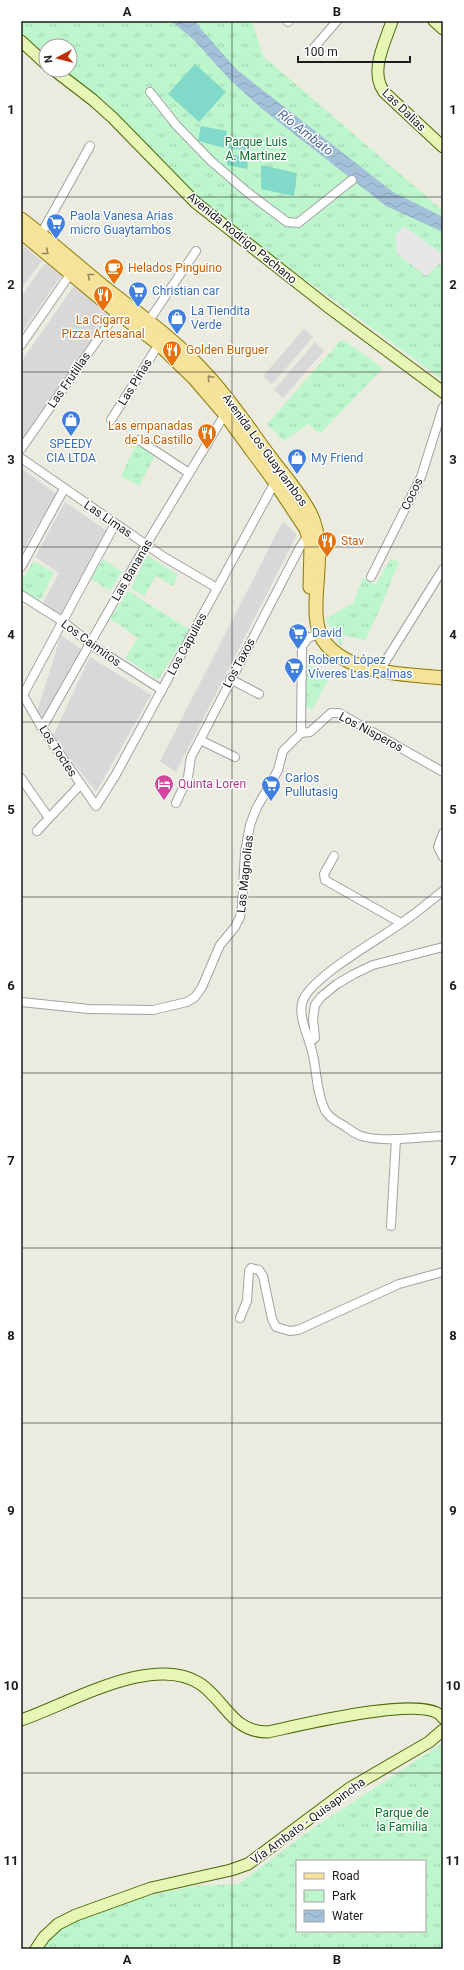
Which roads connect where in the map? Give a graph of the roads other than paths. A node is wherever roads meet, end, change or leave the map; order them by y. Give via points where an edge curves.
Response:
1 (337, 21) edge
2 (392, 21) edge
3 (434, 21) edge
4 (443, 29) edge
5 (21, 41) edge
6 (312, 50) dead end
7 (38, 57) edge
8 (64, 78) edge
9 (150, 92) dead end
10 (90, 146) dead end
11 (443, 147) edge
12 (352, 180) dead end
13 (21, 219) edge
14 (21, 232) edge
15 (41, 234) junction
16 (196, 251) dead end
17 (73, 269) junction
18 (117, 312) junction
19 (148, 322) junction
20 (159, 344) junction
21 (21, 345) edge
22 (443, 392) edge
23 (443, 406) edge
24 (226, 414) junction
25 (110, 420) dead end
26 (139, 440) dead end
27 (21, 449) edge
28 (21, 458) edge
29 (189, 473) junction
30 (275, 482) junction
31 (64, 489) junction
32 (115, 524) junction
33 (313, 536) junction
34 (146, 545) junction
35 (21, 567) edge
36 (443, 568) edge
37 (371, 577) dead end
38 (217, 588) junction
39 (21, 595) edge
40 (62, 621) junction
41 (315, 635) junction
42 (90, 644) junction
43 (338, 660) junction
44 (380, 670) junction
45 (443, 678) edge
46 (230, 679) junction
47 (443, 686) edge
48 (162, 690) junction
49 (259, 694) dead end
50 (42, 728) junction
51 (301, 733) junction
52 (200, 740) junction
53 (236, 757) dead end
54 (443, 772) edge
55 (21, 778) edge
56 (80, 785) junction
57 (176, 803) dead end
58 (96, 806) joint
59 (49, 818) junction
60 (37, 831) dead end
61 (443, 833) edge
62 (334, 856) dead end
63 (443, 857) edge
64 (443, 891) edge
65 (401, 924) junction
66 (443, 947) edge
67 (21, 1002) edge
68 (310, 1042) junction
69 (443, 1136) edge
70 (396, 1139) junction
71 (391, 1226) dead end
72 (443, 1272) edge
73 (240, 1318) dead end
74 (443, 1718) edge
75 (21, 1720) edge
76 (443, 1730) edge
77 (36, 1949) edge

1 - 6 street
2 - 11 street, Las Dalias via 378,67 380,86
3 - 4 street
5 - 7 street
8 - 22 street, Avenida Rodrigo Pachano via 113,118 196,203 327,306
9 - 12 street via 177,126 211,161 287,222 298,223
10 - 15 street
13 - 15 main road, Avenida Los Guaytambos
14 -> 17 main road, Avenida Los Guaytambos
15 - 17 main road, Avenida Los Guaytambos
16 - 19 street
17 - 18 main road, Avenida Los Guaytambos
19 -> 17 main road, Avenida Los Guaytambos
17 - 21 street
18 - 20 main road, Avenida Los Guaytambos
18 - 27 street, Las Frutillas
33 -> 19 main road, Avenida Los Guaytambos via 311,515 298,493 228,400 179,346
20 - 24 main road, Avenida Los Guaytambos
20 - 25 street, Las Piñas
23 - 37 street, Cocos via 421,477
24 - 29 street, Las Bananas
24 - 30 main road, Avenida Los Guaytambos
26 - 29 street
28 - 31 street, Las Limas
29 - 34 street, Las Bananas
30 - 33 main road, Avenida Los Guaytambos
30 - 38 street, Los Capulies
31 - 32 street, Las Limas
31 - 35 street
32 - 34 street, Las Limas
32 - 40 street
33 - 41 main road, Avenida Los Guaytambos via 308,616
33 - 46 street, Los Taxos via 300,547
34 - 38 street, Las Limas
34 - 42 street, Las Bananas
36 - 44 street
38 - 48 street, Los Capulies
39 - 40 street, Los Caimitos
40 - 42 street, Los Caimitos
40 - 50 street, Los Toctes via 22,695
41 - 43 main road
41 - 51 street via 302,646
42 - 48 street, Los Caimitos
42 - 50 street, Las Bananas
43 - 44 main road
43 - 47 main road via 356,674
44 - 45 main road
46 - 49 street
46 - 52 street, Los Taxos
48 - 58 street, Los Capulies
50 - 56 street, Los Toctes
51 - 54 street, Los Nisperos via 310,732 327,715 339,713
51 - 67 street, Las Magnolias via 283,751 278,770 256,809 245,852 240,917 220,945 195,997 187,1002 153,1010 89,1009
52 - 53 street
52 - 57 street, Los Taxos via 191,757 188,777
55 - 59 street
56 - 58 street, Los Toctes
56 - 59 street
59 - 60 street
61 - 63 street via 438,847
62 - 65 street via 324,874 325,880
64 - 65 street
65 - 68 street via 337,967 318,982 304,998 301,1007 302,1018
66 - 68 street via 373,966 340,981 321,997 316,1005 313,1019 315,1038
68 - 70 street via 321,1100 326,1112 360,1136
69 - 70 street
70 - 71 street
72 - 73 street via 399,1284 298,1330 290,1331 276,1327 263,1276 260,1270 251,1268 247,1301
74 - 75 street via 434,1710 408,1709 340,1716 258,1732 248,1730 240,1724 201,1685 189,1679 160,1673 118,1682
76 - 77 street, Vía Ambato - Quisapincha via 429,1742 345,1792 248,1864 151,1888 76,1915 58,1924

